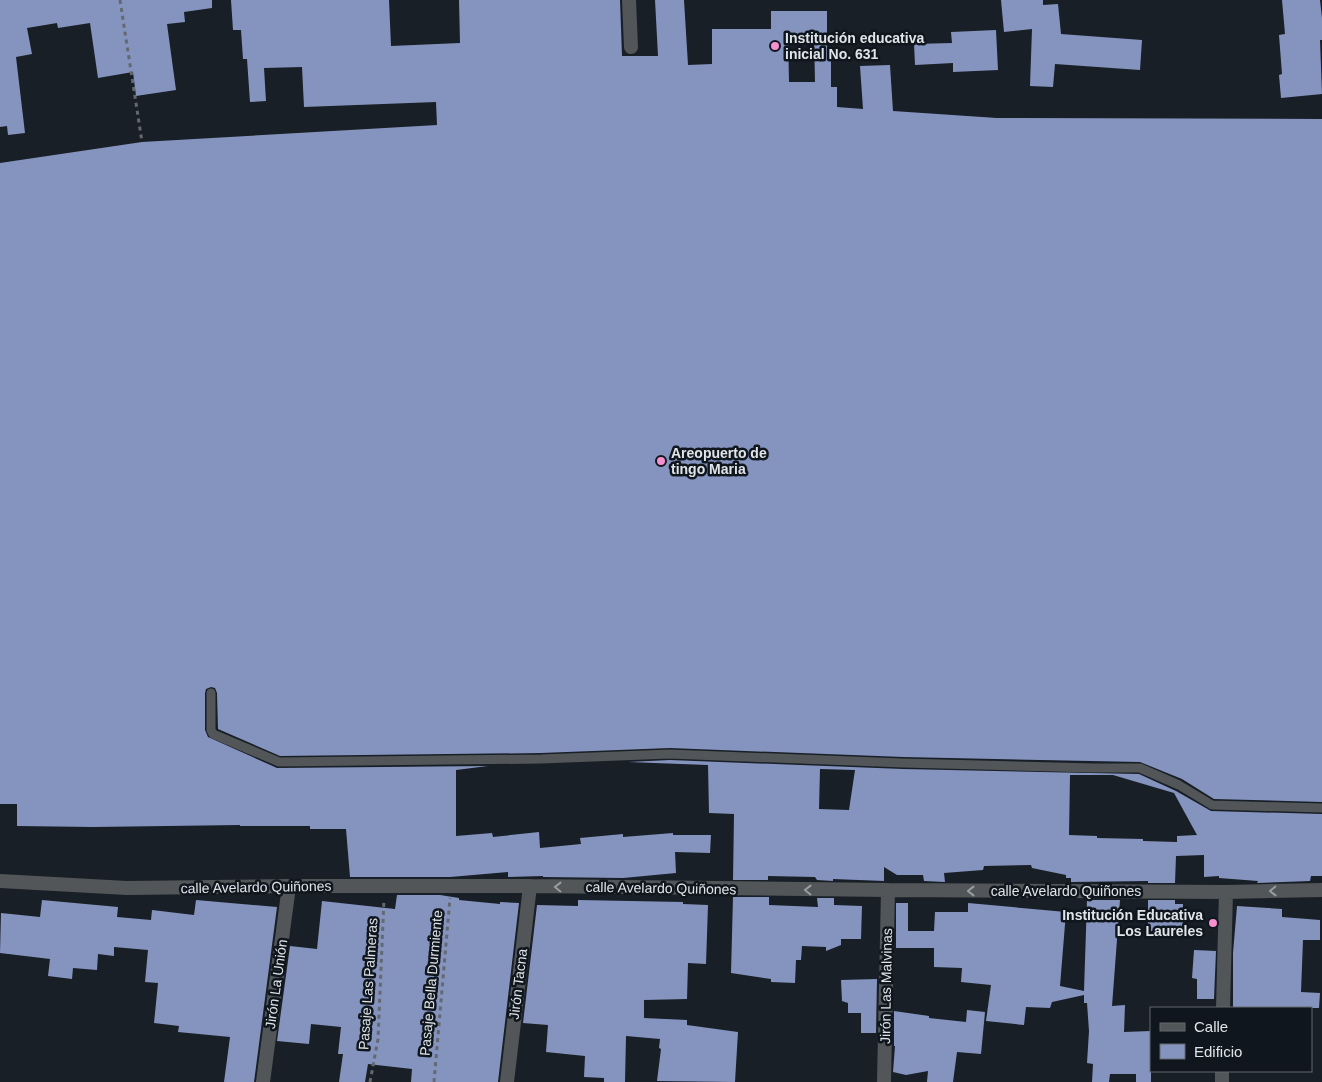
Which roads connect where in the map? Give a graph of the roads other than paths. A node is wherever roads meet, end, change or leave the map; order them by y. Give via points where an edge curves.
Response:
1 (629, 0) edge
2 (631, 47) dead end
3 (211, 694) dead end
4 (1322, 808) edge
5 (0, 882) edge
6 (289, 886) junction
7 (530, 886) junction
8 (888, 890) junction
9 (1322, 890) edge
10 (1226, 892) junction
11 (1223, 1007) edge
12 (262, 1082) edge
13 (507, 1082) edge
14 (884, 1082) edge

1 - 2 street
3 - 4 lane via 213,734 279,762 670,754 1140,768 1179,785 1212,805
5 - 6 street, calle Avelardo Quiñones via 127,888
6 - 7 street, calle Avelardo Quiñones
6 - 12 street, Jirón La Unión
8 -> 7 street, calle Avelardo Quiñones
7 - 13 street, Jirón Tacna
10 -> 8 street, calle Avelardo Quiñones
8 - 14 street, Jirón Las Malvinas
9 -> 10 street, calle Avelardo Quiñones
10 - 11 street

